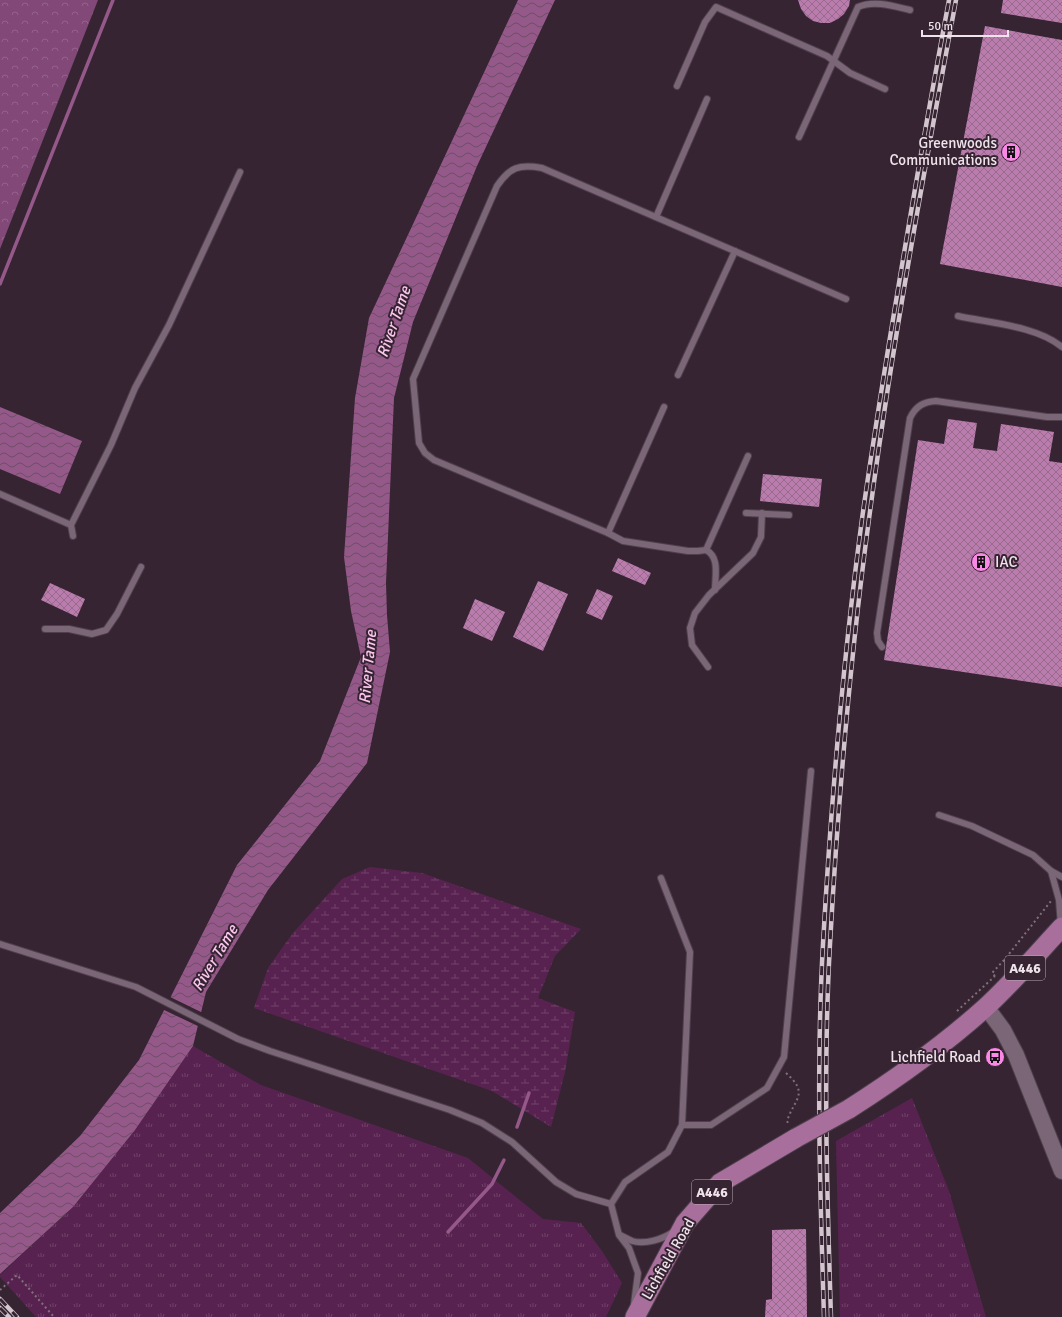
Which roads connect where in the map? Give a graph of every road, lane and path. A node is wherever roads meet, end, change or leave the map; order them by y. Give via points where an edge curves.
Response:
1 (910, 10) dead end
2 (833, 60) junction
3 (677, 86) dead end
4 (885, 89) dead end
5 (707, 99) dead end
6 (799, 137) dead end
7 (240, 172) dead end
8 (656, 217) junction
9 (734, 251) junction
10 (846, 299) dead end
11 (958, 316) dead end
12 (1062, 347) edge
13 (678, 375) dead end
14 (664, 407) dead end
15 (1062, 417) edge
16 (748, 456) dead end
17 (0, 494) edge
18 (746, 513) dead end
19 (762, 513) junction
20 (789, 515) dead end
21 (71, 525) junction
22 (608, 533) junction
23 (73, 536) dead end
24 (706, 550) junction
25 (141, 567) dead end
26 (714, 590) junction
27 (45, 628) dead end
28 (882, 647) dead end
29 (708, 666) dead end
30 (810, 771) dead end
31 (939, 815) dead end
32 (1051, 871) junction
33 (660, 878) dead end
34 (1062, 878) edge
35 (1059, 900) junction
36 (1061, 928) edge
37 (0, 944) edge
38 (1006, 987) junction
39 (986, 1007) junction
40 (779, 1067) junction
41 (682, 1125) junction
42 (795, 1131) junction
43 (1062, 1170) edge
44 (611, 1204) junction
45 (685, 1223) junction
46 (619, 1234) junction
47 (0, 1290) edge
48 (54, 1317) edge
49 (634, 1317) edge

1 - 2 lane via 875,2 858,7
2 - 3 lane via 716,7 705,22
2 - 4 lane via 850,73
2 - 6 lane
5 - 8 lane
7 - 21 lane via 169,325 135,388 111,445
8 - 9 lane
8 - 22 lane via 542,168 527,165 505,175 497,186 413,379 420,443 425,453 434,460
9 - 10 lane
9 - 13 lane
11 - 12 lane via 1043,334
14 - 22 lane
15 - 28 lane via 936,401 926,402 913,411 877,633 878,642
16 - 24 lane
17 - 21 lane
18 - 19 lane
19 - 20 lane
19 - 26 lane via 760,537 753,553
21 - 23 lane
22 - 24 lane via 624,541 688,551
24 - 26 lane via 712,553 716,560
25 - 27 lane via 106,630 92,634 69,629
26 - 29 lane via 695,613 690,628 692,645
30 - 40 lane via 784,1057
31 - 32 lane via 972,826 1033,854
32 - 34 lane
32 - 35 lane
33 - 41 lane via 690,952
35 - 36 lane
35 - 38 path via 1051,902 992,973
36 - 38 highway, Lichfield Road / A446
37 - 44 lane via 136,987 238,1039 482,1123 512,1142 556,1182 576,1194
38 - 39 highway, Lichfield Road / A446
39 - 42 highway, Lichfield Road / A446, bridge via 944,1042 877,1091 849,1109
39 - 43 main road via 1003,1030 1016,1056
40 - 41 lane via 767,1088 711,1125
40 - 42 path via 797,1086 798,1099 787,1121
41 - 44 lane via 668,1152 625,1182
42 - 45 highway, Lichfield Road / A446 via 720,1183
44 - 46 lane
45 - 46 lane via 666,1237 644,1242 633,1241
45 - 49 highway, Lichfield Road / A446
46 - 49 lane via 629,1248 638,1273
47 - 48 path via 17,1275

